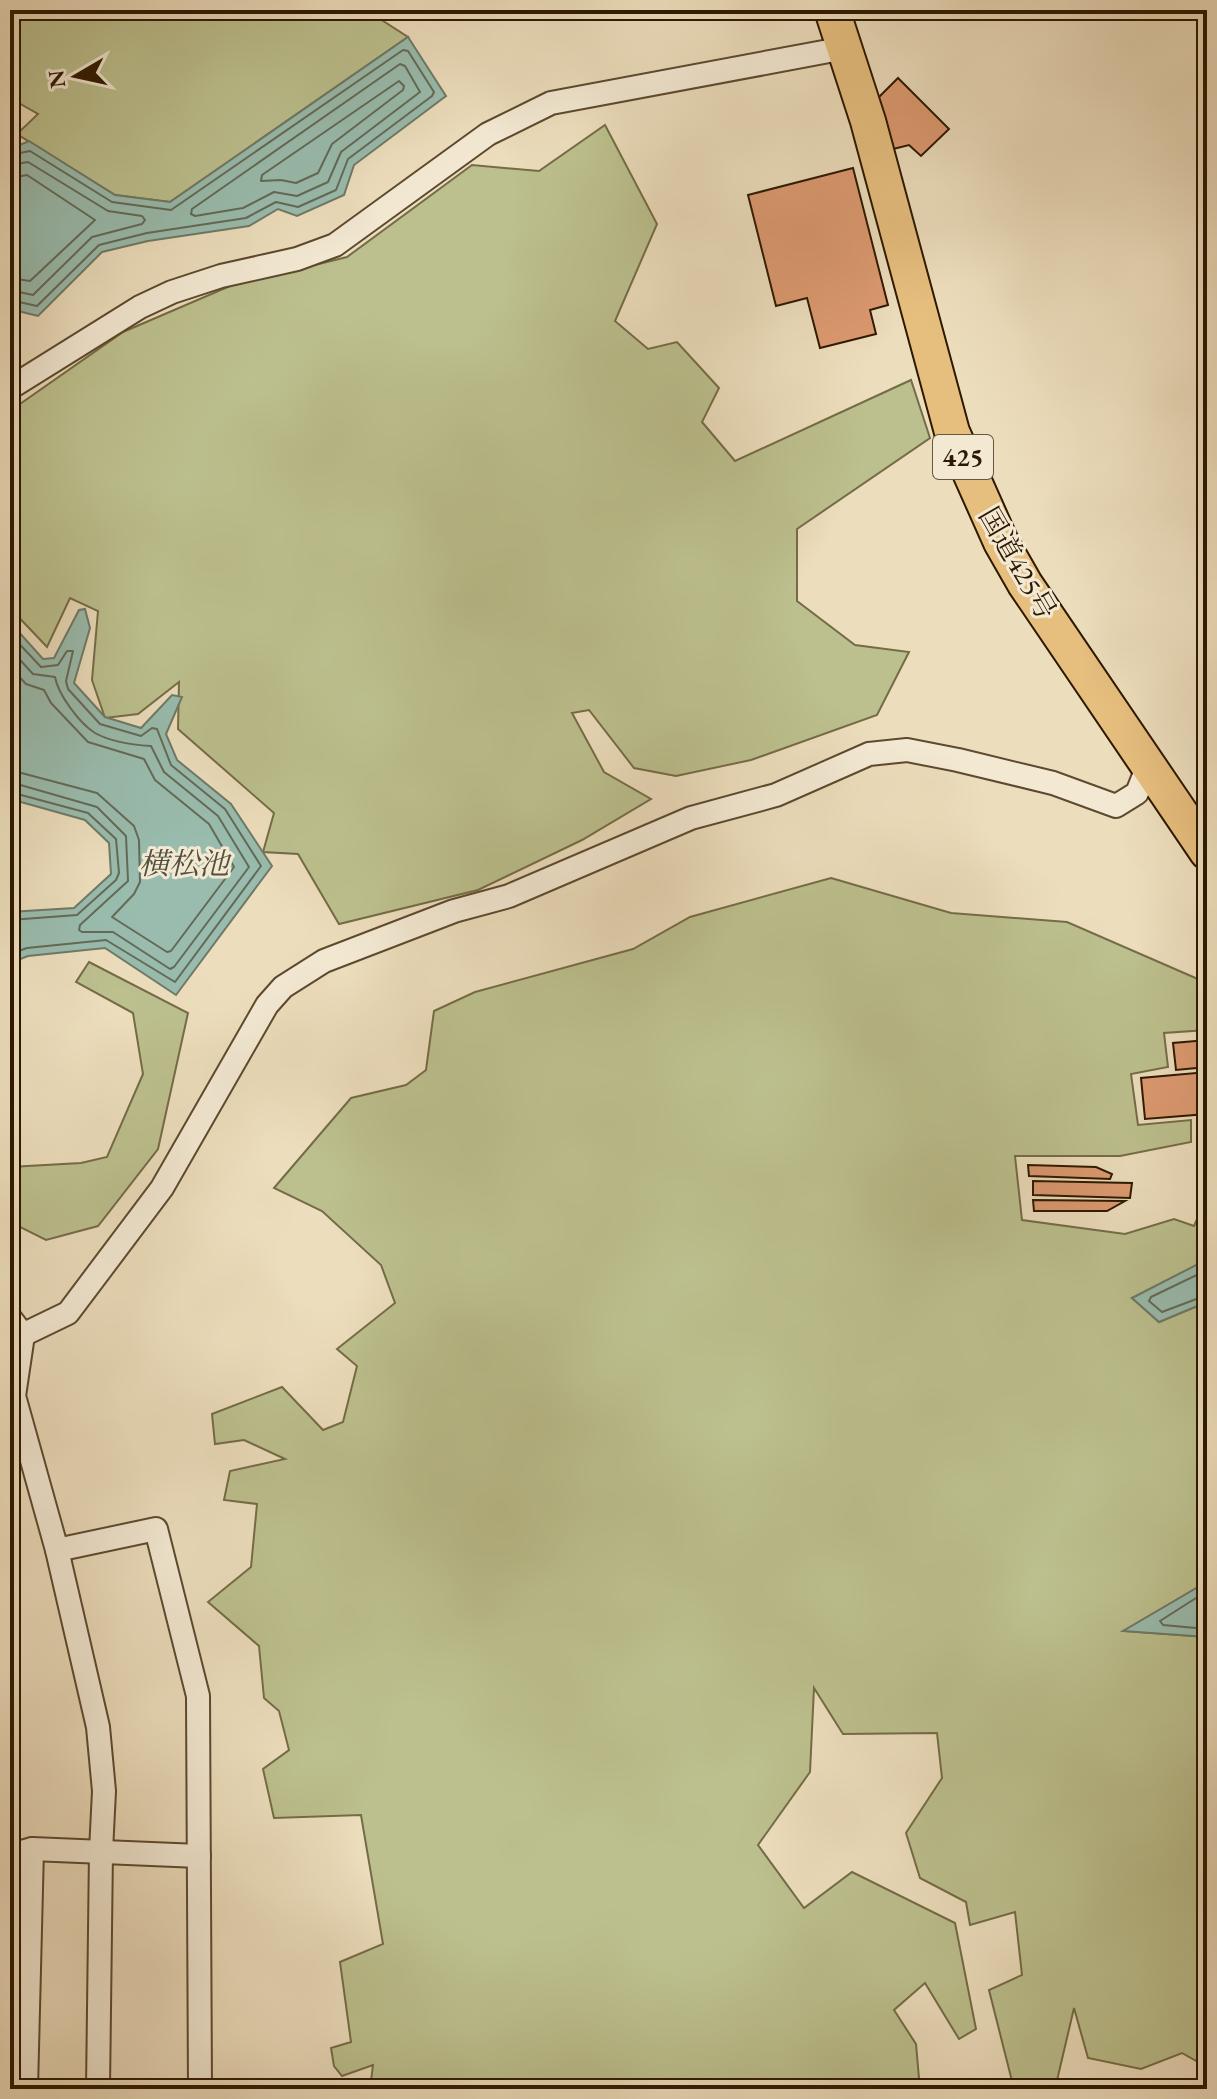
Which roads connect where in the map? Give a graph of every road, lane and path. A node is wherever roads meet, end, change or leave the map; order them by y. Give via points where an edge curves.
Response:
1 (832, 10) edge
2 (845, 48) junction
3 (10, 388) edge
4 (1149, 763) junction
5 (1207, 852) edge
6 (14, 1332) edge
7 (57, 1550) junction
8 (101, 1851) junction
9 (21, 1852) edge
10 (199, 1856) junction
11 (26, 2089) edge
12 (98, 2089) edge
13 (200, 2089) edge

1 - 2 highway, 国道425号 / 425
2 - 3 street via 538,108 488,134 335,245 172,292
2 - 4 highway, 国道425号 / 425 via 952,432 1025,584
4 - 5 highway, 国道425号 / 425
4 - 6 street via 1137,793 1116,806 1053,783 958,760 907,750 869,754 776,795 691,818 509,896 454,911 324,961 283,987 267,1005 162,1188 68,1313
6 - 7 street via 14,1396
7 - 8 street via 98,1727 104,1791
7 - 10 street via 156,1529 198,1696
8 - 9 street
8 - 10 street
8 - 12 street
9 - 11 street
10 - 13 street

